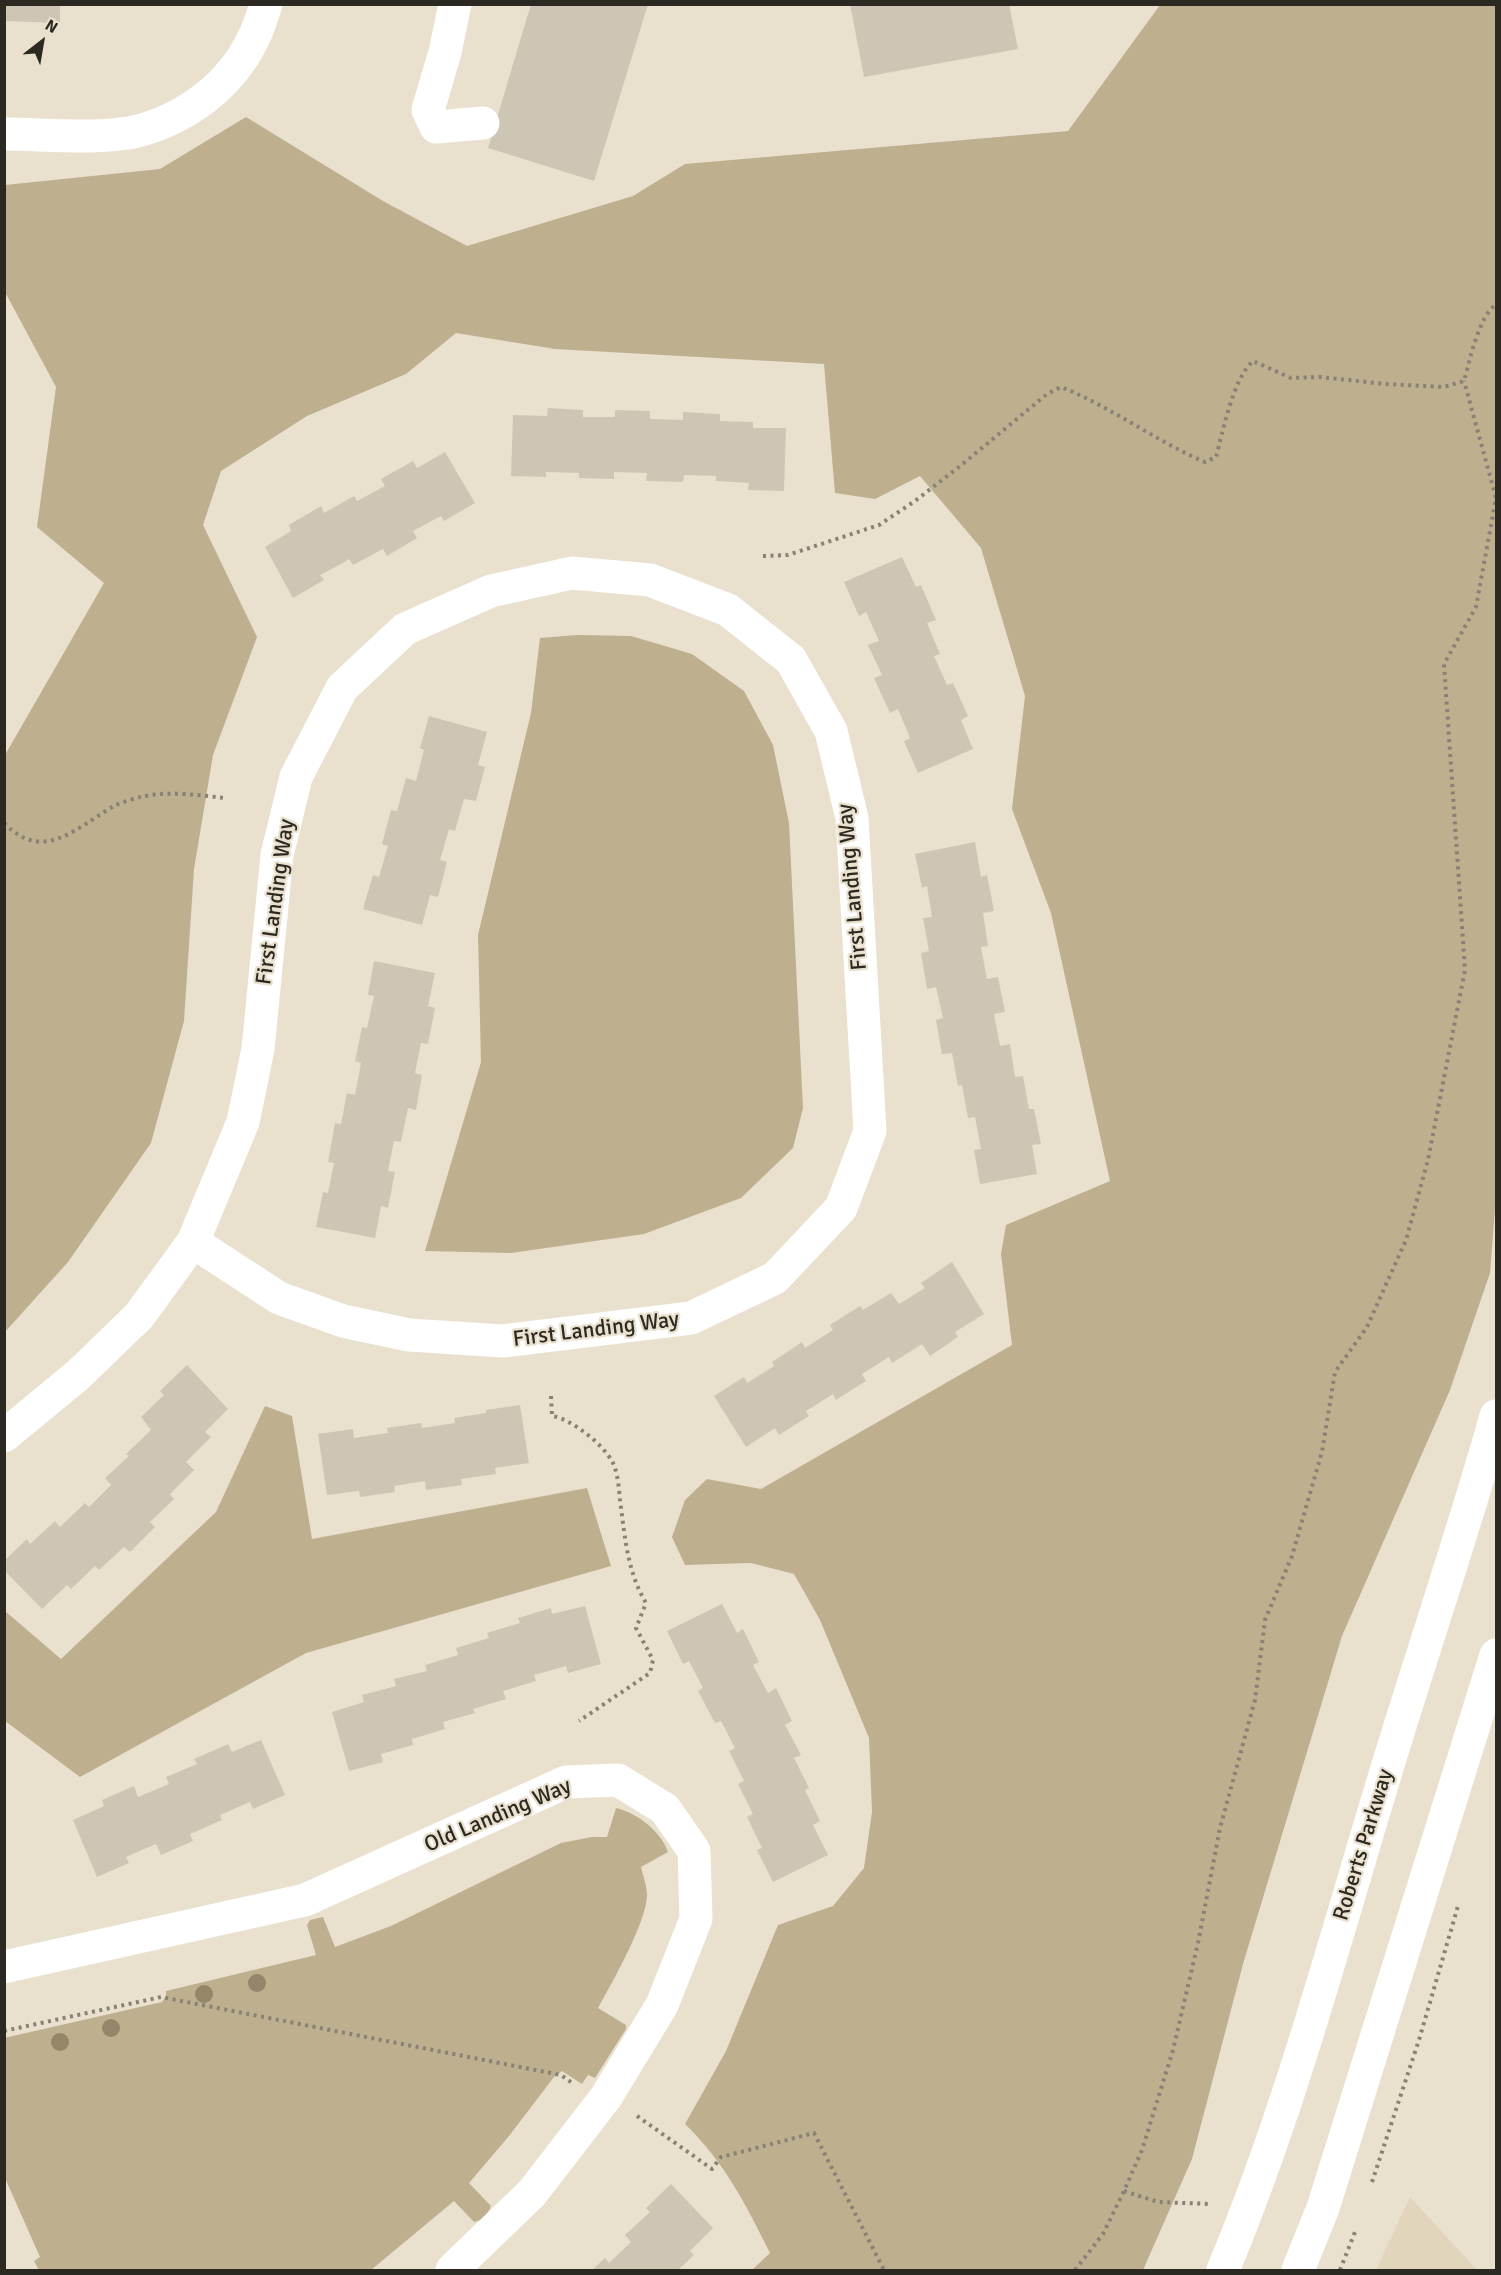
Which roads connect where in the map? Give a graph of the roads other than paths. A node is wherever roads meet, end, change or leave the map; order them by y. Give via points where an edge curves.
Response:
1 (266, 4) edge
2 (455, 4) edge
3 (483, 123) dead end
4 (4, 134) edge
5 (193, 1242) junction
6 (1497, 1416) edge
7 (4, 1436) edge
8 (1497, 1655) edge
9 (4, 1967) edge
10 (452, 2271) edge
11 (1223, 2271) edge
12 (1298, 2271) edge

1 - 4 street via 253,39 232,72 186,111 137,131 95,135
2 - 3 street via 428,110 436,127
5 - 5 street, First Landing Way via 243,1122 258,1049 277,855 296,777 342,688 405,629 491,591 572,573 650,580 728,610 790,660 831,731 852,818 870,1131 841,1208 775,1278 691,1318 503,1341 409,1335 344,1321 279,1298
5 - 7 street, First Landing Way via 139,1316 78,1376
6 - 11 street, Roberts Parkway via 1313,2013 1246,2216
8 - 12 street via 1334,2174
9 - 10 street, Old Landing Way via 305,1900 566,1782 618,1780 665,1809 694,1851 696,1919 662,2005 606,2097 532,2193

